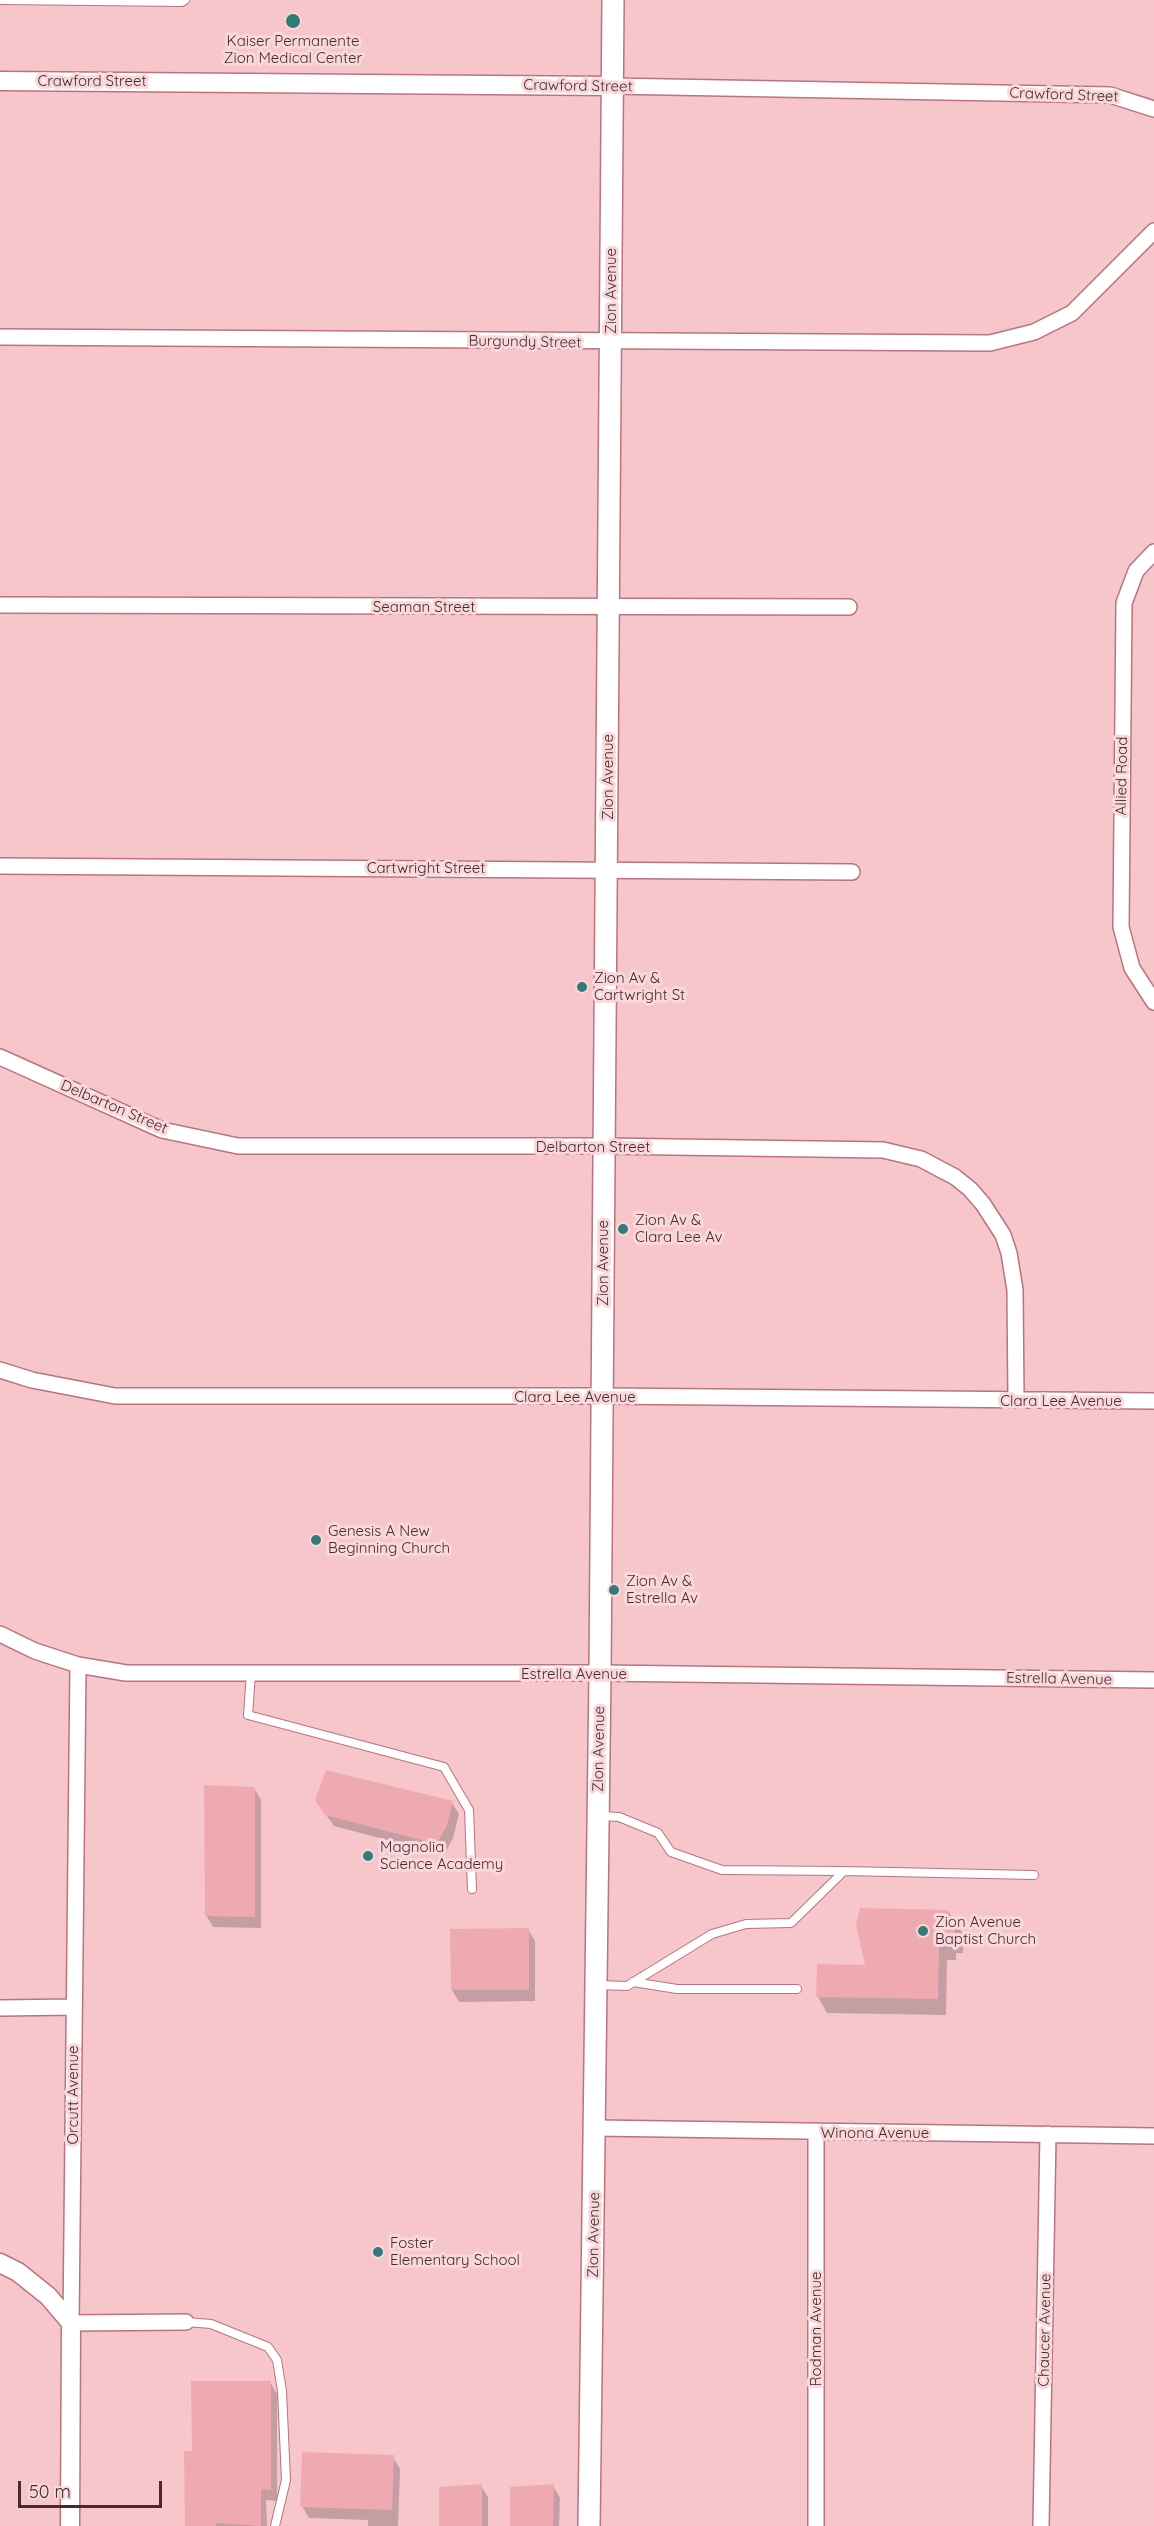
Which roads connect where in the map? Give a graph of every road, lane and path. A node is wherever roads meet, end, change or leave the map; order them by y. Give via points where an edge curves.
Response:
1 (0, 0) edge
2 (184, 0) edge
3 (613, 0) edge
4 (0, 81) edge
5 (612, 86) junction
6 (1154, 109) edge
7 (1154, 231) edge
8 (0, 337) edge
9 (611, 343) junction
10 (1154, 552) edge
11 (0, 605) edge
12 (608, 607) junction
13 (849, 607) dead end
14 (0, 866) edge
15 (608, 870) junction
16 (852, 872) dead end
17 (1154, 1002) edge
18 (0, 1058) edge
19 (604, 1146) junction
20 (0, 1370) edge
21 (603, 1396) junction
22 (1016, 1400) junction
23 (1154, 1401) edge
24 (0, 1634) edge
25 (78, 1665) junction
26 (250, 1673) junction
27 (600, 1673) junction
28 (1154, 1680) edge
29 (598, 1816) junction
30 (844, 1871) junction
31 (1034, 1875) dead end
32 (472, 1889) dead end
33 (633, 1982) junction
34 (597, 1985) junction
35 (797, 1989) dead end
36 (73, 2007) junction
37 (0, 2008) edge
38 (595, 2128) junction
39 (816, 2132) junction
40 (1048, 2134) junction
41 (1154, 2136) edge
42 (0, 2264) edge
43 (186, 2322) joint
44 (71, 2323) junction
45 (70, 2526) edge
46 (275, 2526) edge
47 (589, 2526) edge
48 (816, 2526) edge
49 (1041, 2526) edge

1 - 2 lane
3 - 5 main road, Zion Avenue
4 - 5 street, Crawford Street
5 - 6 street, Crawford Street via 1110,95
5 - 9 main road, Zion Avenue
7 - 9 street, Burgundy Street via 1072,313 1012,339 990,343
8 - 9 street, Burgundy Street
9 - 12 main road, Zion Avenue
10 - 17 street, Allied Road via 1136,571 1124,603 1121,907 1127,956
11 - 12 street, Seaman Street
12 - 13 street, Seaman Street
12 - 15 main road, Zion Avenue
14 - 15 street, Cartwright Street
15 - 16 street, Cartwright Street
15 - 19 main road, Zion Avenue
18 - 19 street, Delbarton Street via 162,1130 238,1146
19 - 21 main road, Zion Avenue
19 - 22 street, Delbarton Street via 883,1150 921,1159 947,1172 983,1203 1009,1253 1015,1290
20 - 21 street, Clara Lee Avenue via 115,1396
21 - 22 street, Clara Lee Avenue
21 - 27 main road, Zion Avenue
22 - 23 street, Clara Lee Avenue
24 - 25 street, Estrella Avenue via 34,1651
25 - 26 street, Estrella Avenue via 126,1673
25 - 36 street, Orcutt Avenue
26 - 27 street, Estrella Avenue
26 - 32 lane via 248,1715 444,1767 469,1810
27 - 28 street, Estrella Avenue
27 - 29 main road, Zion Avenue
29 - 30 lane via 619,1817 658,1833 671,1852 722,1870
29 - 34 main road, Zion Avenue
30 - 31 lane
30 - 33 lane via 791,1923 747,1924 712,1934
33 - 34 lane via 627,1986
33 - 35 lane via 677,1989
34 - 38 main road, Zion Avenue
36 - 37 street
36 - 44 street, Orcutt Avenue
38 - 39 street, Winona Avenue
38 - 47 main road, Zion Avenue
39 - 40 street, Winona Avenue
39 - 48 street, Rodman Avenue
40 - 41 street, Winona Avenue
40 - 49 street, Chaucer Avenue
42 - 44 street via 18,2272 48,2296
43 - 44 street
43 - 46 lane via 211,2324 268,2346 277,2361 286,2480
44 - 45 street, Orcutt Avenue

